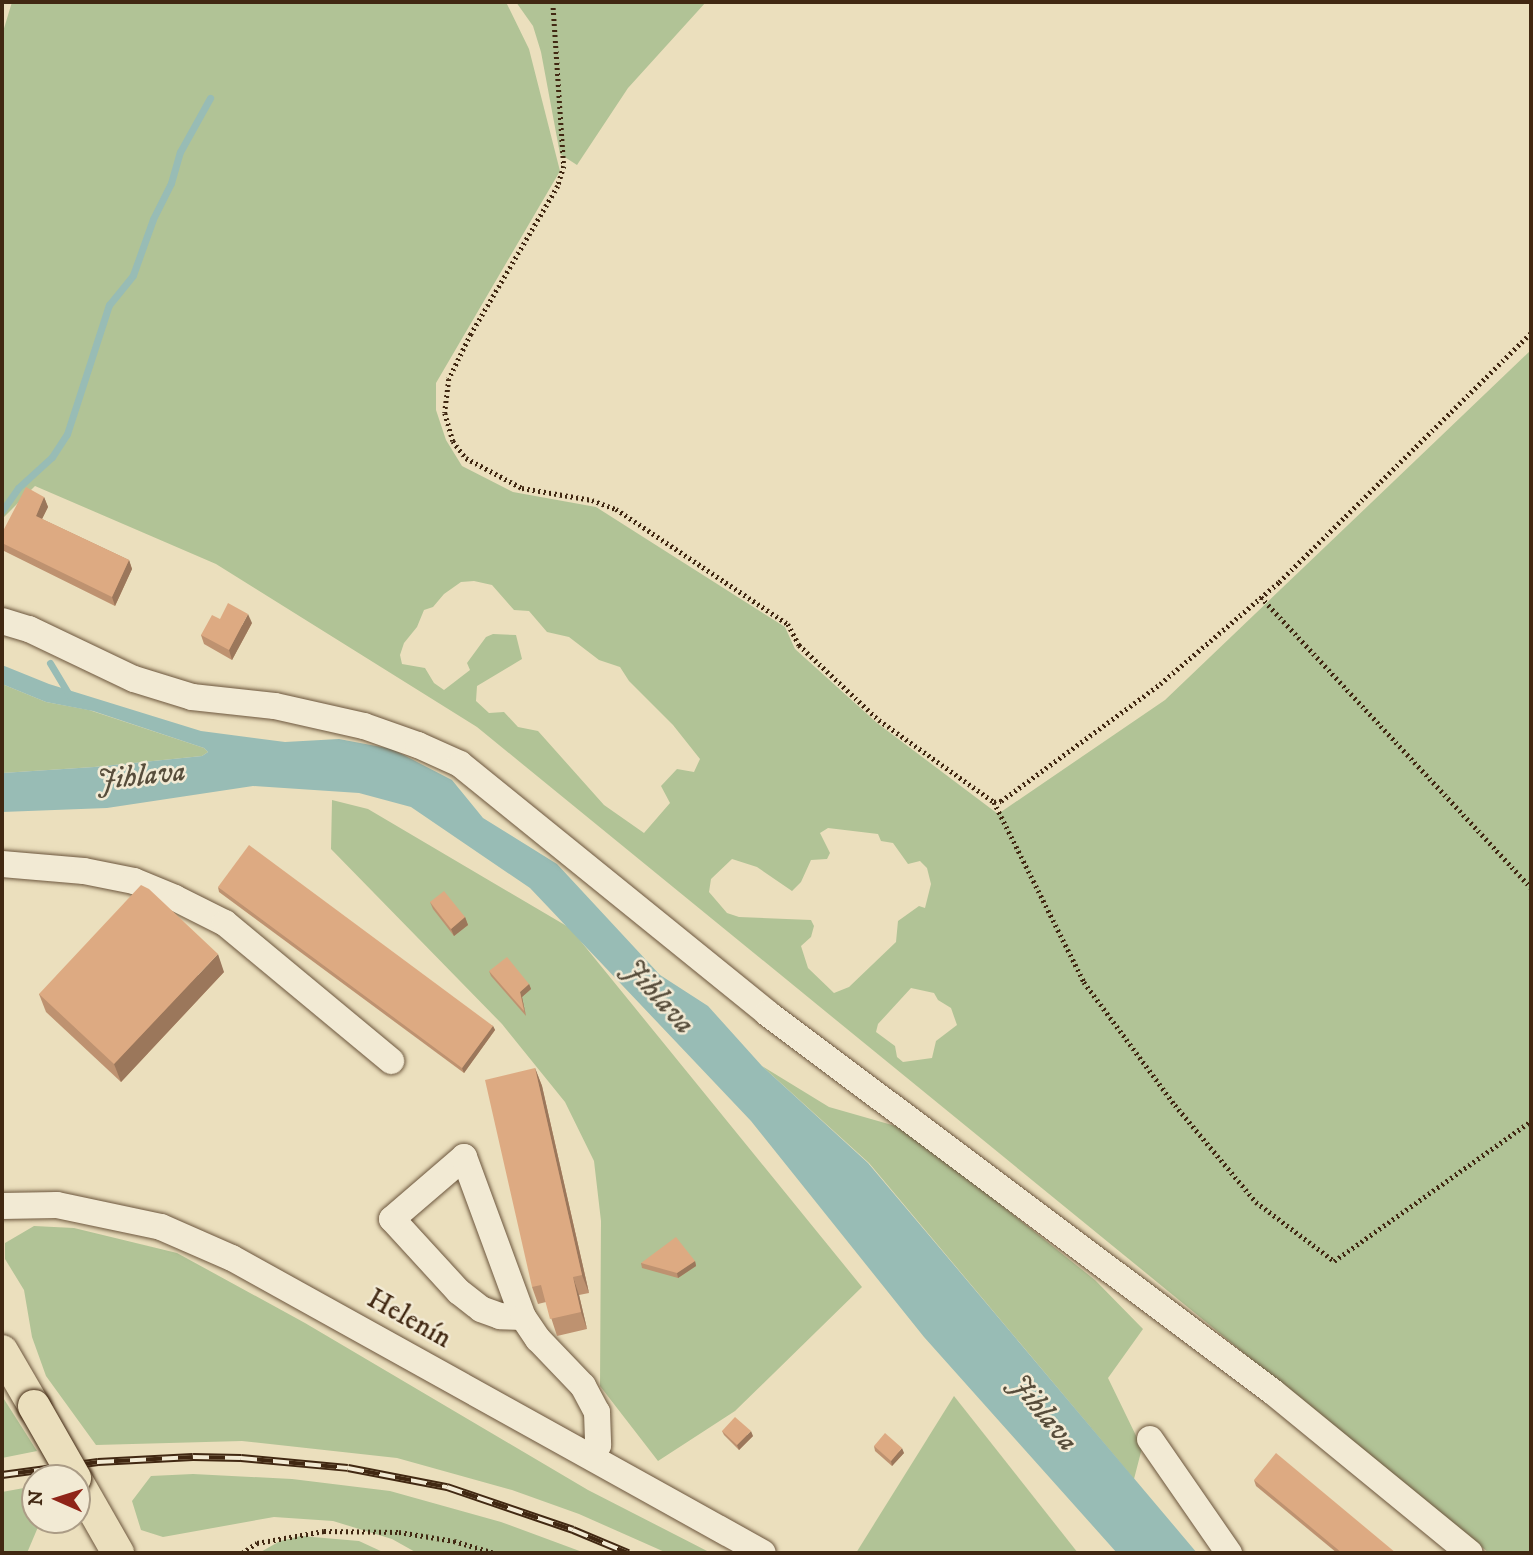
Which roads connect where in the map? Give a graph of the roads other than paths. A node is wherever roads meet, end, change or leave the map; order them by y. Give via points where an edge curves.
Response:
1 (2, 621) edge
2 (2, 864) edge
3 (391, 1061) dead end
4 (2, 1204) edge
5 (523, 1317) junction
6 (2, 1352) edge
7 (1150, 1439) dead end
8 (593, 1457) junction
9 (67, 1464) edge
10 (91, 1506) edge
11 (118, 1553) edge
12 (763, 1553) edge
13 (1229, 1553) edge
14 (1470, 1553) edge

1 - 14 street via 169,690 275,706 364,726 460,764 767,1013 1273,1392
2 - 3 street via 84,871 134,881 225,923
4 - 8 street, Helenín via 57,1205 161,1227 232,1258
5 - 5 street via 514,1292 464,1157 392,1219 459,1292 481,1309
5 - 8 street via 583,1386 597,1412 598,1445
6 - 9 main road, bridge
7 - 13 street
8 - 12 street, Helenín
10 - 11 main road

